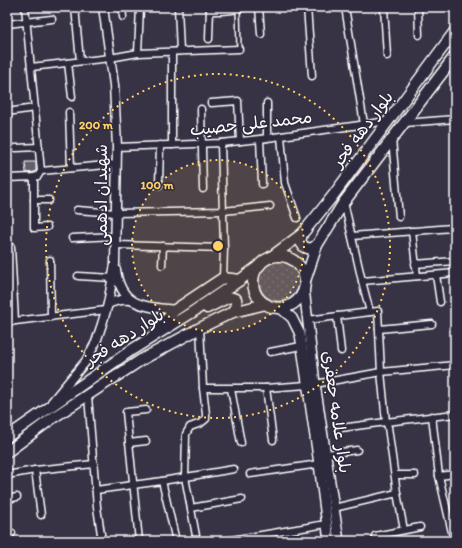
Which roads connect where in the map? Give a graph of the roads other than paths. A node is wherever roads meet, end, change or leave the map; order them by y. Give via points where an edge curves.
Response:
1 (25, 7) edge
2 (75, 7) edge
3 (103, 7) edge
4 (122, 7) edge
5 (140, 7) edge
6 (178, 7) edge
7 (245, 7) edge
8 (259, 7) edge
9 (307, 7) edge
10 (345, 7) edge
11 (384, 7) edge
12 (418, 7) edge
13 (210, 9) edge
14 (238, 9) junction
15 (123, 17) dead end
16 (52, 19) dead end
17 (26, 22) junction
18 (7, 24) edge
19 (455, 31) edge
20 (261, 34) dead end
21 (419, 35) dead end
22 (210, 39) dead end
23 (239, 49) joint
24 (180, 51) junction
25 (172, 52) junction
26 (138, 53) junction
27 (387, 56) dead end
28 (455, 56) edge
29 (110, 58) junction
30 (80, 61) junction
31 (68, 63) junction
32 (31, 68) junction
33 (312, 76) dead end
34 (72, 97) dead end
35 (211, 103) dead end
36 (267, 103) dead end
37 (35, 108) junction
38 (200, 110) dead end
39 (7, 112) edge
40 (69, 112) dead end
41 (455, 119) edge
42 (388, 121) junction
43 (405, 123) junction
44 (364, 124) junction
45 (281, 136) junction
46 (267, 138) junction
47 (260, 139) junction
48 (392, 139) junction
49 (240, 141) junction
50 (221, 143) junction
51 (201, 144) junction
52 (160, 145) junction
53 (172, 145) junction
54 (11, 147) edge
55 (39, 147) junction
56 (117, 147) junction
57 (116, 164) junction
58 (71, 168) junction
59 (41, 171) junction
60 (34, 177) junction
61 (7, 178) edge
62 (262, 184) dead end
63 (160, 185) dead end
64 (203, 189) dead end
65 (34, 200) junction
66 (49, 200) dead end
67 (344, 202) junction
68 (270, 206) dead end
69 (78, 210) dead end
70 (223, 212) junction
71 (116, 213) junction
72 (399, 217) dead end
73 (297, 218) dead end
74 (47, 227) dead end
75 (452, 228) dead end
76 (412, 231) junction
77 (302, 234) junction
78 (116, 236) junction
79 (352, 236) junction
80 (72, 238) dead end
81 (116, 245) junction
82 (317, 245) junction
83 (163, 246) junction
84 (11, 247) dead end
85 (224, 248) junction
86 (271, 257) junction
87 (50, 260) dead end
88 (455, 261) edge
89 (115, 264) junction
90 (415, 264) junction
91 (162, 265) dead end
92 (260, 265) junction
93 (455, 273) edge
94 (436, 275) junction
95 (78, 276) dead end
96 (417, 276) junction
97 (113, 278) junction
98 (223, 278) junction
99 (240, 280) junction
100 (362, 281) junction
101 (304, 284) junction
102 (130, 300) junction
103 (440, 302) dead end
104 (266, 304) junction
105 (107, 307) junction
106 (279, 307) junction
107 (174, 310) junction
108 (233, 312) junction
109 (370, 312) junction
110 (191, 313) junction
111 (337, 316) junction
112 (52, 317) junction
113 (307, 320) junction
114 (15, 321) junction
115 (7, 322) edge
116 (432, 324) dead end
117 (200, 328) junction
118 (379, 329) junction
119 (150, 338) junction
120 (302, 346) junction
121 (341, 351) dead end
122 (270, 352) dead end
123 (455, 365) edge
124 (381, 372) junction
125 (311, 384) junction
126 (203, 388) junction
127 (266, 388) junction
128 (231, 389) junction
129 (88, 396) junction
130 (48, 408) junction
131 (146, 410) dead end
132 (455, 414) edge
133 (432, 416) junction
134 (386, 422) junction
135 (341, 428) dead end
136 (7, 437) edge
137 (273, 440) dead end
138 (146, 441) dead end
139 (129, 442) junction
140 (241, 443) dead end
141 (357, 450) dead end
142 (7, 452) edge
143 (321, 458) junction
144 (94, 464) junction
145 (234, 469) dead end
146 (35, 470) junction
147 (250, 474) dead end
148 (455, 474) edge
149 (7, 475) edge
150 (395, 475) junction
151 (415, 475) dead end
152 (439, 476) junction
153 (185, 477) junction
154 (162, 481) junction
155 (134, 485) junction
156 (96, 490) junction
157 (397, 494) junction
158 (16, 497) dead end
159 (242, 498) dead end
160 (7, 499) edge
161 (191, 508) junction
162 (334, 508) junction
163 (41, 515) dead end
164 (326, 524) junction
165 (420, 527) dead end
166 (404, 530) junction
167 (375, 536) dead end
168 (102, 541) edge
169 (139, 541) edge
170 (176, 541) edge
171 (196, 541) edge
172 (225, 541) edge
173 (329, 541) edge
174 (339, 541) edge
175 (454, 541) edge

1 - 17 street
2 - 30 street
3 - 29 street, شهیدان ادهمی
4 - 15 street
5 - 26 street
6 - 24 street
7 - 14 street
8 - 20 street
9 - 33 street
10 - 44 street
11 - 27 street
12 - 21 street
13 - 14 street
13 - 22 street
14 - 23 lane
16 - 17 street
17 - 18 street
17 - 32 street
19 - 42 main road, بلوار دهه فجر
23 - 24 street
24 - 25 street
25 - 26 street
25 - 53 street
26 - 29 street
28 - 43 main road, بلوار دهه فجر
29 - 30 street
29 - 56 street, شهیدان ادهمی
30 - 31 street
31 - 32 street
31 - 34 street
32 - 37 street
35 - 49 street via 238,101
36 - 46 street
37 - 39 street
37 - 55 street
38 - 51 street
40 - 58 street
41 - 43 street
42 - 44 street, محمد علی حصیب
42 - 77 main road, بلوار دهه فجر
43 - 48 main road, بلوار دهه فجر
44 - 45 street, محمد علی حصیب
45 - 46 street, محمد علی حصیب
45 - 73 street via 285,183
46 - 47 street, محمد علی حصیب
47 - 49 street, محمد علی حصیب
47 - 62 street
48 - 67 main road, بلوار دهه فجر
48 - 72 street
49 - 50 street, محمد علی حصیب
50 - 51 street, محمد علی حصیب
50 - 70 street
51 - 53 street, محمد علی حصیب
51 - 64 street
52 - 53 street, محمد علی حصیب
52 - 56 street, محمد علی حصیب
52 - 63 street
54 - 55 street
55 - 59 street
56 - 57 street, شهیدان ادهمی
57 - 58 street
57 - 71 street, شهیدان ادهمی
58 - 59 street
59 - 60 street
60 - 61 street
60 - 65 street
65 - 66 street
65 - 74 street via 34,228
67 - 79 street
67 - 82 main road, بلوار دهه فجر
68 - 70 street
69 - 71 street
70 - 71 street
70 - 85 street
71 - 78 street, شهیدان ادهمی
75 - 76 street
76 - 79 street
76 - 90 street
77 - 82 main road via 300,241 304,247 311,249
77 - 86 main road, بلوار دهه فجر
78 - 80 street
78 - 81 street, شهیدان ادهمی
79 - 100 street
81 - 83 street
81 - 89 street, شهیدان ادهمی
82 - 101 main road, بلوار دهه فجر
83 - 85 street
83 - 91 street
84 - 114 street
85 - 98 street
86 - 92 main road
86 - 101 main road via 284,257 296,263 304,274
87 - 112 street
88 - 90 street
89 - 97 street
89 - 102 street via 122,290
90 - 96 street
92 - 99 main road, بلوار دهه فجر
92 - 104 main road via 254,276 254,289
93 - 94 street
94 - 96 street
94 - 103 street
95 - 97 street
96 - 100 street
97 - 105 street
98 - 99 main road
98 - 107 main road
99 - 110 main road, بلوار دهه فجر
100 - 109 street
101 - 106 main road via 297,300 286,307
101 - 113 main road, بلوار علامه جعفری
102 - 105 street via 115,300
102 - 107 street via 144,306
104 - 106 main road
104 - 108 main road, بلوار دهه فجر
105 - 112 street
105 - 130 street via 96,342 86,361
106 - 120 main road, بلوار علامه جعفری via 292,318 300,334
107 - 119 main road
108 - 110 main road via 237,306 236,299 229,297
108 - 117 main road, بلوار دهه فجر
109 - 111 street
109 - 118 street via 378,311
110 - 119 main road, بلوار دهه فجر
111 - 113 street
111 - 121 street
112 - 114 street
113 - 125 main road, بلوار علامه جعفری
114 - 115 street
116 - 118 street
117 - 126 street
117 - 129 main road, بلوار دهه فجر via 141,360
118 - 124 street
119 - 130 main road, بلوار دهه فجر
120 - 122 street
120 - 125 main road, بلوار علامه جعفری
123 - 124 street
124 - 125 street
124 - 134 street
125 - 127 street
125 - 143 main road, بلوار علامه جعفری
126 - 128 street
126 - 153 street via 206,419 190,427 186,434
127 - 128 street
127 - 137 street
128 - 140 street
129 - 142 main road, بلوار دهه فجر via 54,417
129 - 144 street
130 - 136 main road, بلوار دهه فجر
131 - 139 street via 126,412
132 - 133 street
133 - 134 street
133 - 152 street
134 - 135 street
134 - 150 street
138 - 139 street
139 - 155 street
141 - 143 street
143 - 147 street
143 - 162 main road, بلوار علامه جعفری
143 - 164 main road, بلوار علامه جعفری
144 - 146 street
144 - 156 street
145 - 153 street
146 - 149 street
146 - 163 street
148 - 152 street
150 - 151 street
150 - 157 street
152 - 175 street
153 - 154 street
153 - 161 street
154 - 155 street
154 - 170 street
155 - 156 street
155 - 169 street
156 - 168 street
157 - 162 street
157 - 166 street
158 - 160 street
159 - 161 street
161 - 171 street
162 - 174 main road, بلوار علامه جعفری
164 - 172 street
164 - 173 main road, بلوار علامه جعفری
165 - 166 street
166 - 167 street

